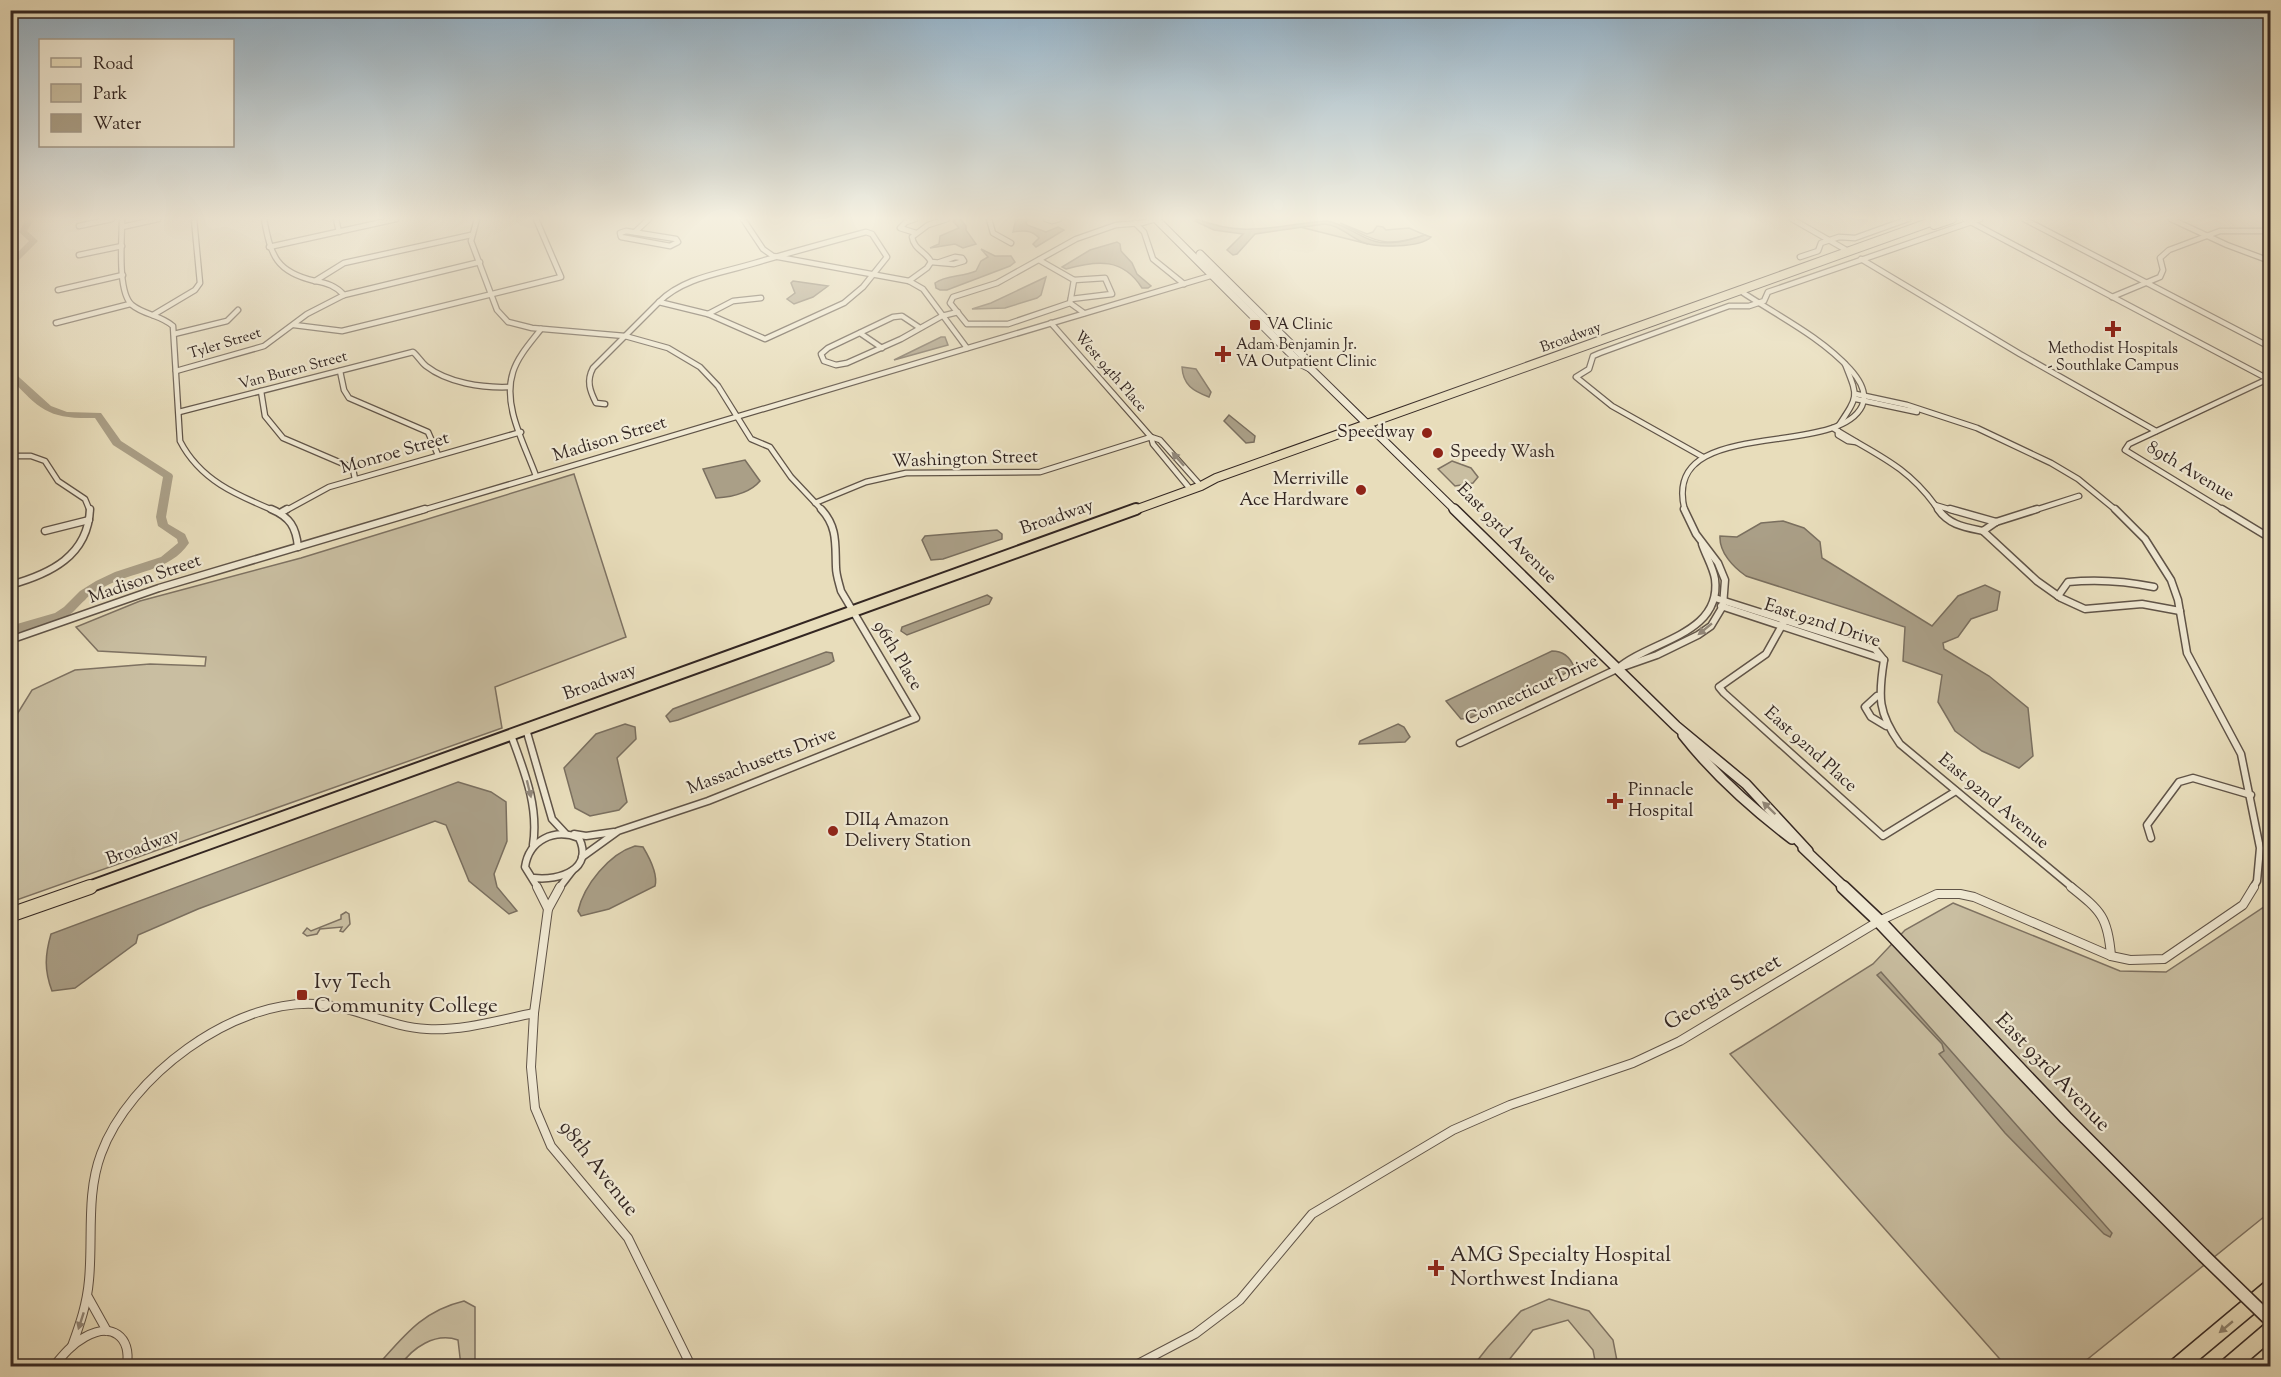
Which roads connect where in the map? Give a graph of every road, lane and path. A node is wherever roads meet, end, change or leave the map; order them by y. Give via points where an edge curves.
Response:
1 (87, 283) edge
2 (123, 283) edge
3 (200, 283) edge
4 (323, 283) edge
5 (392, 283) edge
6 (487, 283) edge
7 (535, 283) edge
8 (688, 283) edge
9 (866, 283) edge
10 (913, 283) edge
11 (996, 283) edge
12 (1073, 283) edge
13 (1107, 283) edge
14 (1227, 283) edge
15 (1764, 283) edge
16 (1766, 283) edge
17 (1793, 283) edge
18 (1902, 283) edge
19 (2086, 283) edge
20 (2148, 283) joint
21 (1184, 284) edge
22 (58, 290) dead end
23 (1741, 292) junction
24 (491, 294) junction
25 (344, 295) junction
26 (2112, 297) junction
27 (761, 298) dead end
28 (1070, 301) junction
29 (658, 302) junction
30 (1759, 303) junction
31 (130, 304) junction
32 (238, 310) dead end
33 (958, 312) junction
34 (708, 314) junction
35 (1084, 314) junction
36 (153, 315) junction
37 (942, 316) junction
38 (1051, 323) junction
39 (56, 324) dead end
40 (294, 325) junction
41 (920, 328) junction
42 (542, 329) junction
43 (860, 333) junction
44 (174, 334) junction
45 (625, 336) junction
46 (2271, 347) edge
47 (882, 348) junction
48 (967, 348) junction
49 (1845, 363) junction
50 (340, 370) junction
51 (176, 371) junction
52 (2269, 379) edge
53 (509, 387) junction
54 (261, 391) junction
55 (1856, 396) junction
56 (1865, 399) junction
57 (605, 404) dead end
58 (179, 412) junction
59 (735, 417) junction
60 (1370, 425) junction
61 (1837, 428) junction
62 (2157, 431) junction
63 (521, 432) junction
64 (1151, 437) junction
65 (438, 455) junction
66 (10, 456) edge
67 (1703, 457) junction
68 (536, 476) junction
69 (355, 479) junction
70 (1201, 486) junction
71 (1191, 490) junction
72 (2079, 496) dead end
73 (815, 503) junction
74 (1935, 505) junction
75 (280, 513) junction
76 (88, 520) junction
77 (1996, 522) junction
78 (45, 531) dead end
79 (1983, 531) junction
80 (2271, 538) edge
81 (1702, 544) junction
82 (297, 547) junction
83 (10, 585) edge
84 (2154, 587) dead end
85 (2058, 596) junction
86 (1715, 601) junction
87 (1724, 604) junction
88 (851, 610) junction
89 (2180, 611) junction
90 (1784, 623) junction
91 (10, 640) edge
92 (1884, 660) joint
93 (1617, 669) junction
94 (1877, 696) junction
95 (916, 718) joint
96 (1887, 726) junction
97 (526, 729) junction
98 (511, 735) junction
99 (1460, 743) dead end
100 (1956, 791) junction
101 (2251, 795) junction
102 (618, 831) junction
103 (569, 833) junction
104 (2151, 838) dead end
105 (533, 845) junction
106 (582, 857) junction
107 (572, 871) junction
108 (534, 878) junction
109 (548, 909) junction
110 (10, 915) edge
111 (1879, 921) junction
112 (2111, 956) junction
113 (534, 1013) junction
114 (2271, 1289) edge
115 (87, 1296) junction
116 (2271, 1320) edge
117 (107, 1331) junction
118 (2271, 1331) edge
119 (72, 1346) junction
120 (54, 1366) edge
121 (127, 1366) edge
122 (690, 1366) edge
123 (1134, 1366) edge
124 (2178, 1366) edge
125 (2229, 1366) edge

1 - 22 street
2 - 31 street
3 - 36 street
4 - 25 street via 337,287
5 - 25 street, Tyler Street
6 - 24 street, 96th Place
7 - 24 street
8 - 29 street
9 - 34 street via 835,308 765,339
10 - 37 street via 923,289
11 - 33 street via 953,297 950,303
12 - 28 street
13 - 28 street via 1112,294
14 - 60 street, East 93rd Avenue
15 - 23 main road, Broadway
16 - 23 main road, Broadway
17 - 30 street via 1768,292
18 - 62 street
19 - 26 street
20 - 26 street
20 - 46 street
21 - 35 street, Madison Street
23 - 30 street
23 - 60 main road, Broadway
24 - 40 street via 342,331
24 - 42 street, 96th Place via 500,316 508,322
25 - 40 street, Tyler Street
26 - 52 street
27 - 34 street via 722,304
28 - 33 street via 1008,324 967,324
28 - 35 street
29 - 34 street
29 - 45 street
30 - 49 street
30 - 67 street via 1729,306 1600,353 1593,356 1586,372 1576,376 1612,406
31 - 36 street
31 - 39 street
32 - 44 street via 227,321
33 - 37 street
35 - 38 street, Madison Street
36 - 44 street via 169,322
37 - 41 street
37 - 48 street
38 - 48 street, Madison Street
38 - 64 street, West 94th Place
40 - 51 street, Tyler Street via 264,346
41 - 43 street via 902,316
41 - 47 street
42 - 45 street, 96th Place
42 - 53 street via 518,361
43 - 47 street
43 - 47 street via 828,348 821,354 824,361 847,363
44 - 51 street
45 - 57 street via 589,375 588,385 596,403
45 - 59 street, 96th Place via 668,348 700,367 718,386
48 - 59 street, Madison Street
49 - 55 street
49 - 56 street via 1858,375
50 - 53 street, Van Buren Street via 413,352 424,366 435,371 482,386
50 - 54 street, Van Buren Street
50 - 65 street via 349,398 428,432
51 - 58 street
52 - 62 street
53 - 63 street
54 - 58 street, Van Buren Street
54 - 69 street via 265,416 283,438 346,465 353,469
55 - 56 street, Georgia Street
55 - 61 street
56 - 61 street via 1853,420
56 - 89 street, Georgia Street via 1977,428 2065,471 2101,497 2145,539 2171,580
58 - 75 street via 184,451 208,477
59 - 68 street, Madison Street
59 - 73 street, 96th Place via 751,439 770,447
60 - 70 main road, Broadway
60 - 93 street, East 93rd Avenue
61 - 67 street via 1732,444
61 - 74 street via 1838,435 1848,441 1857,442 1904,468
62 - 80 street, 89th Avenue via 2129,444 2125,450
63 - 65 street, Monroe Street
63 - 68 street
70 -> 64 street, West 94th Place via 1160,440
64 - 71 street, West 94th Place
64 - 73 street, Washington Street via 1040,472 921,472 883,477 840,490
65 - 69 street, Monroe Street
66 - 76 street via 33,456 51,466 56,480 86,500 90,509
67 - 81 street via 1686,476 1682,494 1688,522
68 - 82 street, Madison Street
69 - 75 street, Monroe Street via 329,487
70 - 71 main road, Broadway
71 - 88 main road, Broadway
72 - 77 street
73 - 88 street, 96th Place via 834,528 836,569
74 - 77 street
74 - 79 street via 1944,519
75 - 82 street via 293,524
76 - 78 street
76 - 83 street via 85,539 69,558 34,578
77 - 79 street
79 - 85 street
81 - 86 street via 1715,579
81 - 87 street via 1721,568
82 - 91 street, Madison Street via 134,595
84 - 85 street via 2089,579 2068,582
85 - 89 street via 2085,609 2142,604
86 - 87 street, East 92nd Drive
86 - 93 street, Connecticut Drive via 1700,622 1625,659
87 - 90 street, East 92nd Drive
87 -> 93 street, Connecticut Drive via 1715,621 1698,636 1634,666
88 - 95 street, 96th Place
88 - 97 main road, Broadway
89 - 101 street, Georgia Street via 2187,653 2241,753
90 - 92 street, East 92nd Drive
90 - 100 street, East 92nd Place via 1761,660 1719,687 1883,836
92 - 94 street, East 92nd Avenue
93 - 99 street, Connecticut Drive
93 - 111 street, East 93rd Avenue via 1728,782
94 - 96 street, East 92nd Avenue
94 - 96 street via 1865,707
95 - 102 street, Massachusetts Drive via 708,801
96 - 100 street, East 92nd Avenue via 1900,744
97 - 98 main road, Broadway
97 - 103 street via 552,819
98 -> 105 street via 537,820
98 - 110 main road, Broadway
100 - 112 street, East 92nd Avenue via 2096,907 2109,928
101 - 104 street via 2185,779 2146,825
101 - 112 street, Georgia Street via 2260,848 2257,881 2243,905 2164,959
102 - 103 street via 586,836
102 - 106 street, 98th Avenue
103 - 105 street via 548,836
103 - 106 street via 583,843
105 - 108 street via 525,867
106 - 107 street, 98th Avenue
107 - 108 street via 553,880
107 - 109 street, 98th Avenue
108 - 109 street
109 - 113 street, 98th Avenue
111 - 112 street, Georgia Street via 1937,894 1960,894
111 - 116 street, East 93rd Avenue, bridge via 2066,1118
111 - 123 street, Georgia Street via 1680,1041 1633,1063 1510,1105 1453,1130 1312,1214 1240,1300 1195,1334
113 - 115 street via 427,1029 315,1004 266,1011 202,1039 167,1064 136,1095 102,1152 93,1183
113 - 122 street, 98th Avenue via 531,1088 541,1125 551,1146 628,1238
114 -> 124 highway
115 - 117 street
115 -> 119 street
117 - 119 street via 90,1335
117 - 121 street via 119,1334 127,1342
118 - 125 highway
119 - 120 street

